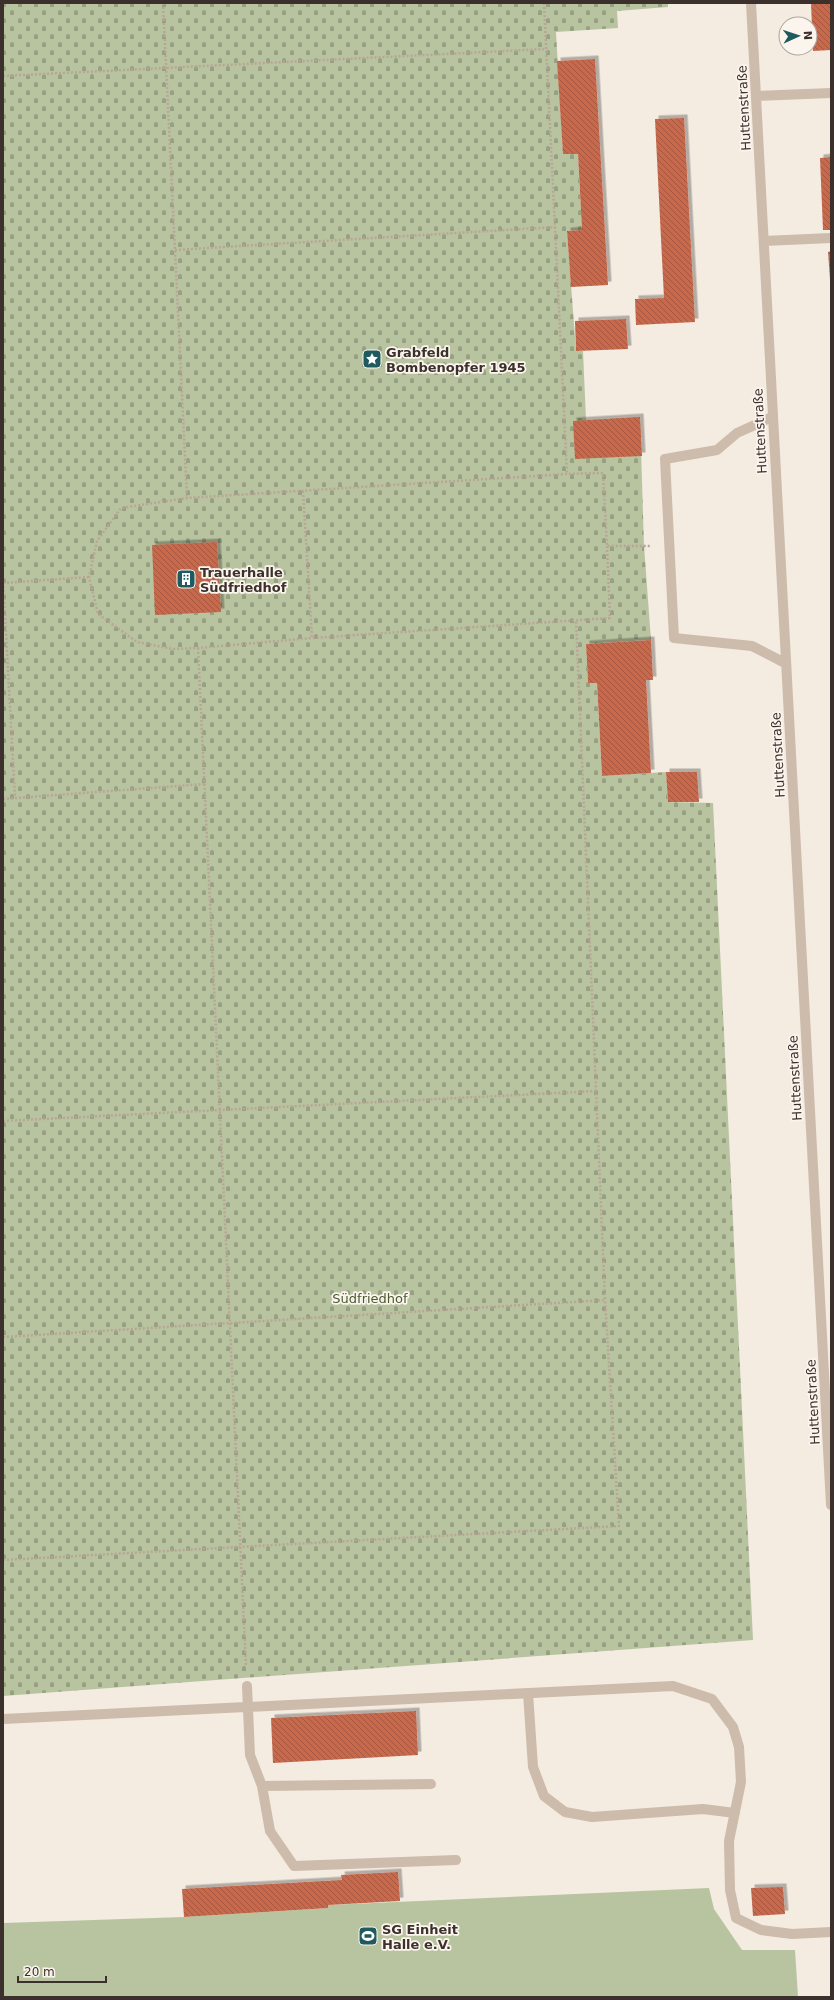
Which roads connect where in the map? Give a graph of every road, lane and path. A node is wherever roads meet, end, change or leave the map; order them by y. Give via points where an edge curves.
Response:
1 (163, 3) edge
2 (544, 3) edge
3 (751, 3) edge
4 (546, 48) junction
5 (166, 68) junction
6 (3, 76) edge
7 (831, 93) edge
8 (756, 96) junction
9 (555, 227) junction
10 (831, 238) edge
11 (764, 241) junction
12 (175, 250) junction
13 (772, 417) junction
14 (567, 474) junction
15 (303, 491) junction
16 (187, 498) junction
17 (668, 545) junction
18 (607, 546) junction
19 (89, 577) junction
20 (3, 578) edge
21 (3, 583) edge
22 (576, 620) junction
23 (312, 638) junction
24 (198, 648) junction
25 (785, 663) junction
26 (204, 784) junction
27 (15, 798) junction
28 (3, 799) edge
29 (596, 1091) junction
30 (220, 1110) junction
31 (3, 1121) edge
32 (606, 1300) junction
33 (229, 1323) junction
34 (3, 1337) edge
35 (831, 1505) edge
36 (240, 1547) junction
37 (3, 1560) edge
38 (247, 1686) joint
39 (528, 1693) junction
40 (248, 1707) junction
41 (3, 1719) edge
42 (431, 1784) dead end
43 (262, 1786) junction
44 (735, 1814) junction
45 (456, 1860) dead end
46 (831, 1932) edge

1 - 5 path
2 - 4 path
3 - 8 street, Huttenstraße
4 - 5 path
4 - 9 path
5 - 6 path
5 - 12 path
7 - 8 street
8 - 11 street, Huttenstraße
9 - 12 path
9 - 14 path
10 - 11 street
11 - 13 street, Huttenstraße
12 - 16 path
13 - 17 street via 737,433 717,450 665,459
13 - 25 street, Huttenstraße
14 - 15 path
14 - 18 path via 602,473
15 - 16 path
15 - 23 path
16 - 19 path via 120,508 97,541
17 - 18 path
17 - 25 street via 674,638 752,646
18 - 22 path via 610,618
19 - 21 path
19 - 24 path via 98,614 137,642 173,649
20 - 21 path
21 - 27 path
22 - 23 path
22 - 29 path
23 - 24 path
24 - 26 path
25 - 35 street, Huttenstraße
26 - 27 path
26 - 30 path
27 - 28 path
29 - 30 path
29 - 32 path
30 - 31 path
30 - 33 path
32 - 33 path
32 - 36 path via 619,1526
33 - 34 path
33 - 36 path
36 - 37 path
36 - 38 path
38 - 40 street
39 - 40 street
39 - 44 street via 533,1767 544,1796 565,1812 592,1817 703,1809
39 - 44 street via 673,1686 712,1699 733,1727 739,1747 741,1782
40 - 41 street
40 - 43 street via 250,1755
42 - 43 street
43 - 45 street via 270,1831 294,1866
44 - 46 street via 729,1841 730,1890 736,1918 761,1930 792,1934

